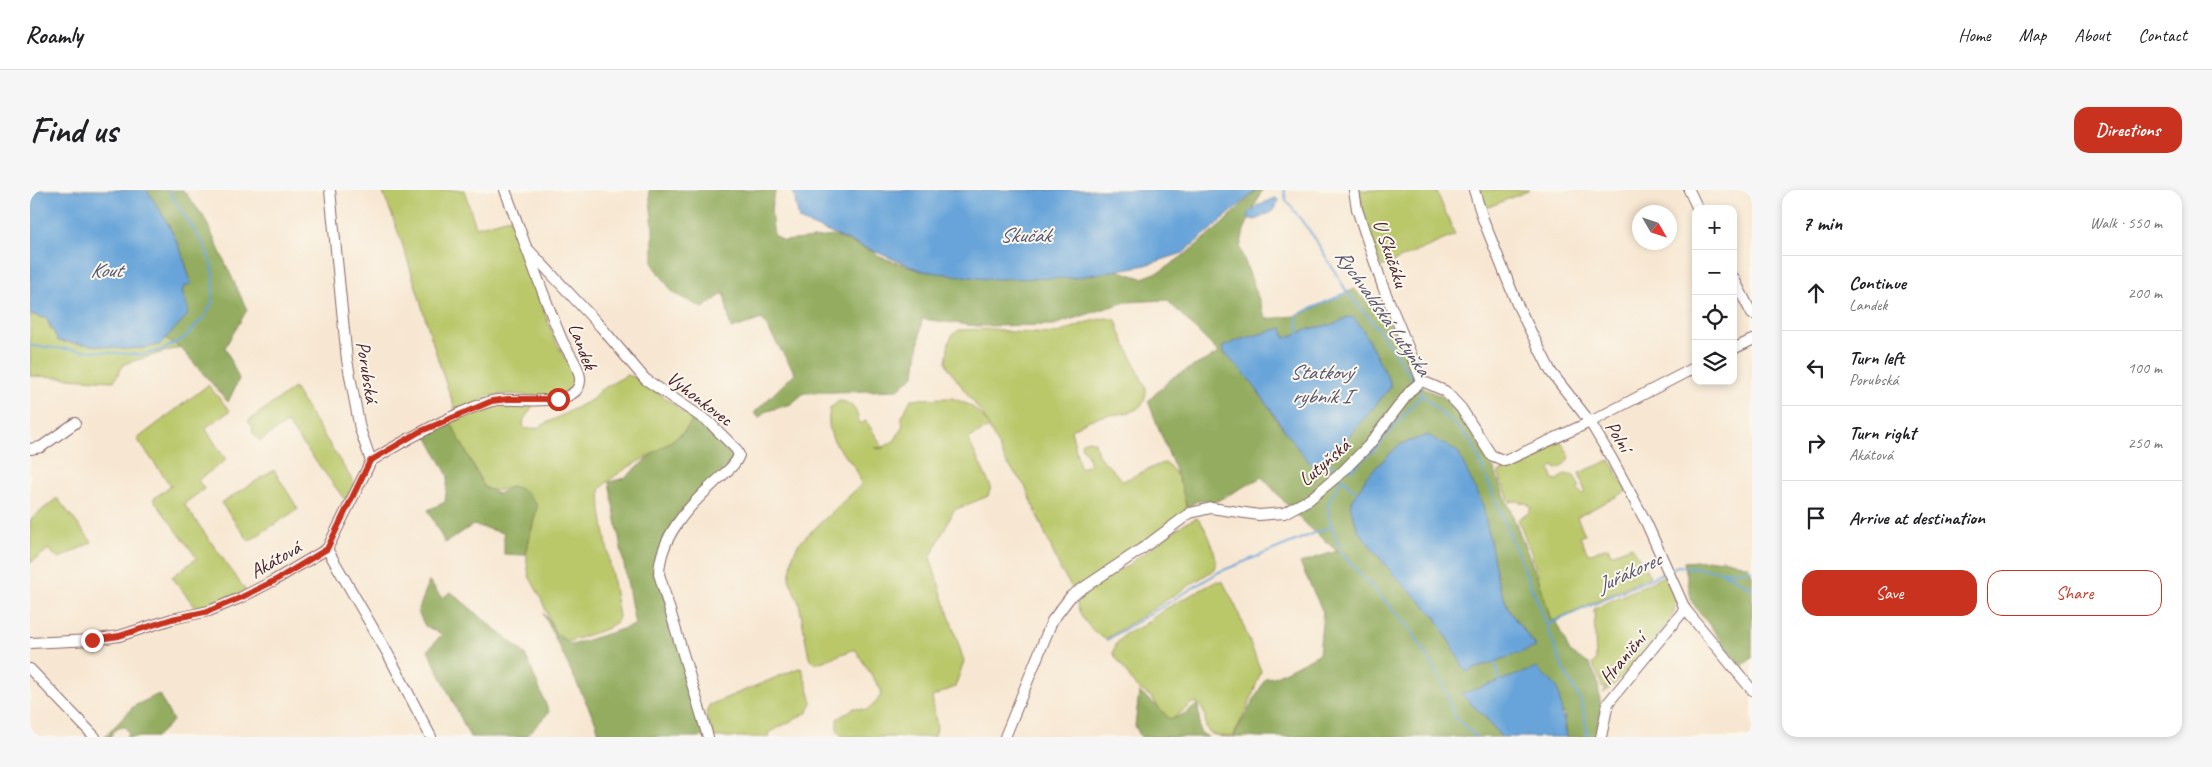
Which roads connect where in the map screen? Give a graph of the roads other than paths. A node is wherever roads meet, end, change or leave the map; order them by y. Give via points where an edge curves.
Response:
1 (330, 190) edge
2 (505, 190) edge
3 (1354, 190) edge
4 (1474, 190) edge
5 (1689, 190) edge
6 (1696, 205) edge
7 (526, 247) junction
8 (1737, 285) edge
9 (1752, 314) edge
10 (1752, 340) edge
11 (1737, 347) edge
12 (1692, 369) edge
13 (1422, 381) junction
14 (1590, 422) junction
15 (75, 423) dead end
16 (30, 449) edge
17 (370, 461) junction
18 (327, 549) junction
19 (1685, 609) junction
20 (30, 643) edge
21 (30, 669) edge
22 (1752, 690) edge
23 (95, 737) edge
24 (431, 737) edge
25 (708, 737) edge
26 (1005, 737) edge
27 (1601, 737) edge

1 - 17 street, Porubská via 347,360 360,429
2 - 7 street, Vyhonkovec
3 - 13 street, U Skučáku via 1383,287
4 - 14 street, Polní via 1482,219 1517,304 1542,355 1551,372
5 - 6 street
7 - 17 street, Landek via 578,372 580,382 576,390 568,398 492,401 419,432
7 - 25 street, Vyhonkovec via 646,378 710,423 739,455 735,464 695,501 668,537 660,558 659,574
8 - 9 street
10 - 11 street
12 - 14 street
13 - 14 street via 1445,391 1461,408 1491,455 1505,461
13 - 26 street, Lutyňská via 1411,390 1370,444 1340,475 1310,499 1284,513 1259,515 1211,508 1190,513 1071,596 1052,621
14 - 19 street, Polní via 1646,522
15 - 16 street via 41,447
17 - 18 street
18 - 20 street, Akátová via 274,581 209,611 119,636
18 - 24 street, Akátová via 388,654
19 - 22 street, Polní
19 - 27 street, Hraniční via 1608,703
21 - 23 street

